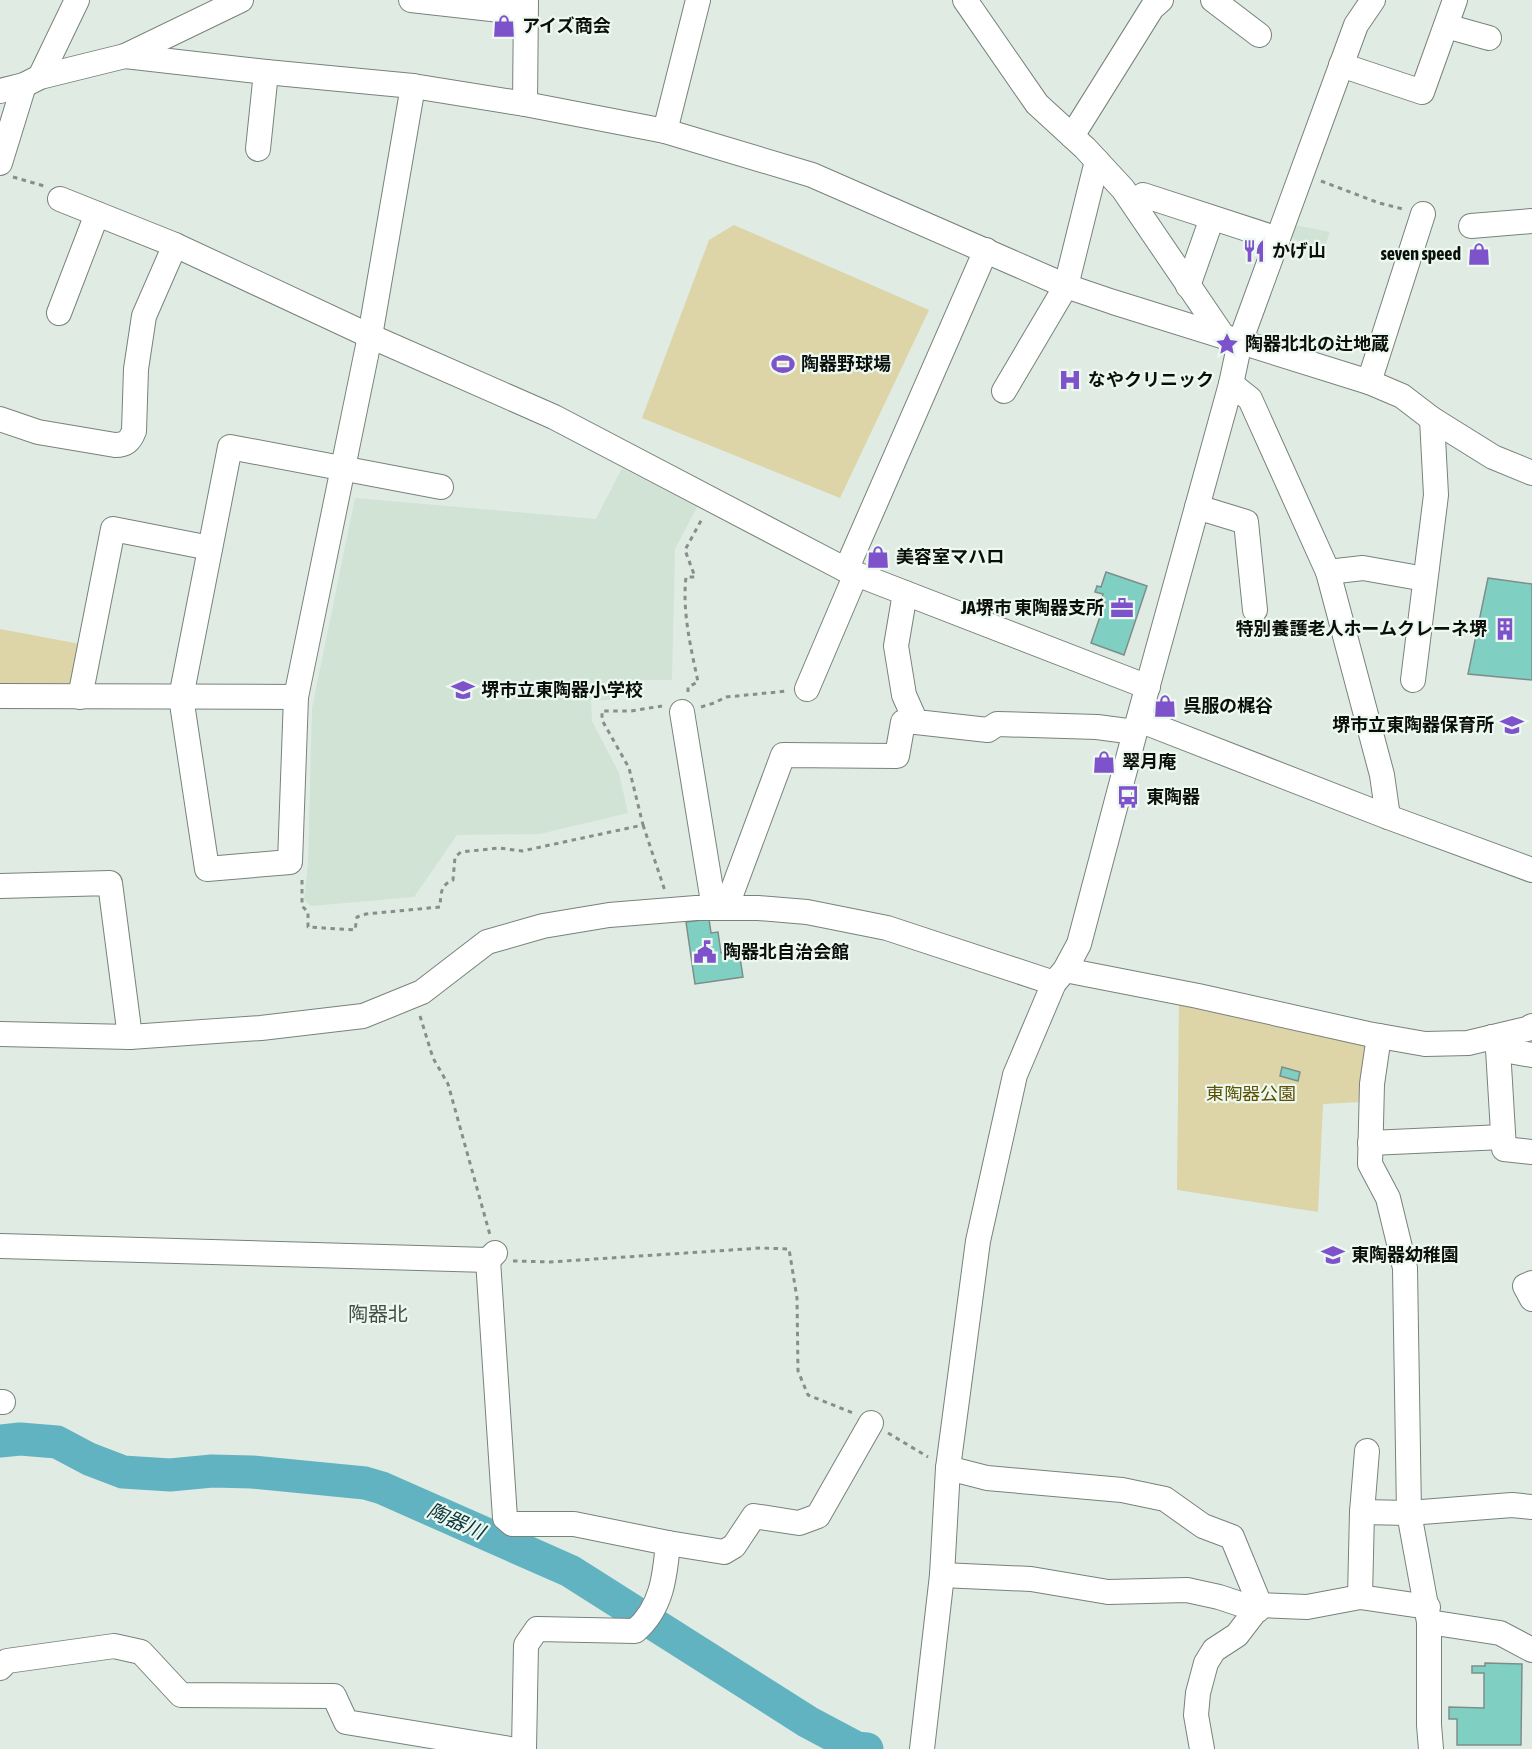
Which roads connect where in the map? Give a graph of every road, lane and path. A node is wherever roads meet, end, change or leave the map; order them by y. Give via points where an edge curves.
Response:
1 (77, 0) edge
2 (241, 0) edge
3 (411, 0) edge
4 (698, 0) edge
5 (965, 0) edge
6 (1161, 0) edge
7 (1213, 0) edge
8 (1373, 0) edge
9 (1455, 0) edge
10 (525, 7) edge
11 (1446, 26) junction
12 (1259, 35) dead end
13 (1489, 38) dead end
14 (126, 56) junction
15 (1341, 65) junction
16 (266, 72) junction
17 (32, 81) junction
18 (413, 86) junction
19 (0, 91) edge
20 (525, 104) junction
21 (665, 132) junction
22 (1072, 136) junction
23 (258, 149) dead end
24 (1097, 161) junction
25 (5, 170) edge
26 (1301, 173) junction
27 (1143, 195) dead end
28 (60, 199) joint
29 (97, 214) junction
30 (1423, 214) joint
31 (1212, 218) junction
32 (1532, 221) edge
33 (1472, 226) dead end
34 (1278, 239) junction
35 (175, 245) junction
36 (986, 250) junction
37 (1066, 286) junction
38 (1188, 286) junction
39 (58, 313) dead end
40 (370, 336) junction
41 (1231, 339) junction
42 (1370, 382) junction
43 (1231, 384) junction
44 (1004, 391) dead end
45 (0, 419) edge
46 (1432, 419) junction
47 (343, 467) junction
48 (1532, 473) edge
49 (441, 487) dead end
50 (713, 500) junction
51 (1197, 507) junction
52 (210, 548) junction
53 (851, 572) junction
54 (1329, 572) junction
55 (1425, 579) junction
56 (905, 593) junction
57 (1255, 610) dead end
58 (1413, 680) dead end
59 (1148, 687) junction
60 (807, 688) joint
61 (0, 696) edge
62 (80, 697) junction
63 (296, 697) junction
64 (181, 698) junction
65 (680, 705) junction
66 (916, 722) junction
67 (1137, 726) junction
68 (1389, 818) junction
69 (643, 825) junction
70 (1532, 870) edge
71 (302, 876) dead end
72 (0, 886) edge
73 (720, 908) junction
74 (672, 910) junction
75 (1059, 977) junction
76 (413, 996) junction
77 (1532, 1026) edge
78 (0, 1034) edge
79 (1379, 1036) junction
80 (130, 1037) junction
81 (1495, 1043) junction
82 (1532, 1055) edge
83 (1503, 1137) junction
84 (1370, 1143) junction
85 (1532, 1152) edge
86 (0, 1246) edge
87 (491, 1257) junction
88 (1532, 1283) edge
89 (1532, 1299) edge
90 (871, 1423) junction
91 (1367, 1451) dead end
92 (948, 1468) junction
93 (1532, 1508) edge
94 (1362, 1512) junction
95 (1409, 1513) junction
96 (668, 1543) junction
97 (942, 1575) junction
98 (1360, 1597) junction
99 (1259, 1607) junction
100 (1428, 1614) junction
101 (1532, 1650) edge
102 (0, 1668) edge
103 (501, 1748) edge
104 (524, 1749) edge
105 (922, 1749) edge
106 (1202, 1749) edge
107 (1431, 1749) edge

1 - 17 street
2 - 14 street
3 - 10 street
4 - 21 street
5 - 22 street via 1037,104
6 - 22 street via 1152,8
7 - 12 street
8 - 15 street via 1356,25
9 - 11 street
10 - 20 street
11 - 13 street
11 - 15 street via 1422,92
14 - 16 street
14 - 17 street
15 - 26 street
16 - 18 street
16 - 23 street
17 - 19 street
17 - 25 street
18 - 20 street
18 - 40 street
20 - 21 street
21 - 36 street via 812,175
22 - 24 street
24 - 37 street
24 - 38 street via 1122,189
25 - 28 path via 52,188
26 - 30 path via 1379,203
26 - 34 street
27 - 31 street
28 - 29 street
29 - 35 street
29 - 39 street
30 - 42 street
31 - 34 street
31 - 38 street
32 - 33 street
34 - 41 street
35 - 40 street
35 - 45 street via 144,316 130,440 115,445 38,432
36 - 37 street
36 - 53 street
37 - 41 street
37 - 44 street
38 - 41 street
40 - 47 street
40 - 50 street via 554,417
41 - 42 street
41 - 43 street
42 - 46 street via 1402,396
43 - 51 street
43 - 54 street via 1250,399
46 - 48 street via 1493,457
46 - 55 street via 1436,495
47 - 49 street
47 - 52 street via 230,447
47 - 63 street
50 - 53 street
50 - 65 path via 685,550 694,577 686,577 684,596 698,682 688,687
51 - 57 street via 1246,522
51 - 59 street
52 - 62 street via 113,529
52 - 64 street
53 - 56 street
53 - 60 street
54 - 55 street via 1363,568
54 - 68 street via 1382,775
55 - 58 street
56 - 59 street
56 - 66 street via 896,646 904,695
59 - 67 street
60 - 65 path via 726,697 714,704
61 - 62 street
62 - 64 street
63 - 64 street
63 - 64 street via 290,862 207,869
65 - 69 path via 602,711 602,720 629,768
65 - 73 street
66 - 67 street via 988,730 997,724
66 - 73 street via 903,722 897,756 783,755
67 - 68 street
67 - 75 street via 1079,944
68 - 70 street
69 - 71 path via 522,851 499,848 461,852 455,857 453,880 441,891 440,907 366,914 357,917 355,930 308,927 308,912 302,906
69 - 74 path
72 - 80 street via 110,883
73 - 74 street
73 - 75 street via 807,912 887,928
74 - 76 street via 565,922 487,942
75 - 79 street via 1198,996
75 - 92 street via 1015,1075 978,1241
76 - 80 street via 363,1016
76 - 87 path via 433,1058 448,1084
77 - 81 street
78 - 80 street
79 - 81 street via 1425,1044
79 - 84 street
81 - 82 street
81 - 83 street
83 - 84 street
83 - 85 street via 1504,1149
84 - 95 street via 1370,1164 1388,1198 1405,1268
86 - 87 street
87 - 90 path via 550,1262 761,1248 789,1250 796,1298 798,1371 808,1395 845,1408
87 - 96 street via 505,1518 513,1524 574,1524
88 - 89 street via 1525,1287
90 - 92 path
90 - 96 street via 819,1516 799,1523 754,1516 734,1546 724,1552
91 - 94 street
92 - 97 street
92 - 99 street via 987,1478 1122,1490 1165,1499 1203,1526 1232,1536
93 - 95 street via 1512,1505
94 - 95 street
94 - 98 street
95 - 100 street
96 - 104 street via 665,1579 648,1617 635,1631 537,1629 526,1645
97 - 99 street via 1031,1580 1108,1592 1187,1590
97 - 105 street
98 - 99 street via 1306,1607
98 - 100 street
99 - 106 street via 1237,1635 1214,1650 1206,1663 1196,1715
100 - 101 street via 1500,1633
100 - 107 street
102 - 103 street via 8,1661 114,1646 141,1652 181,1695 334,1696 346,1722

